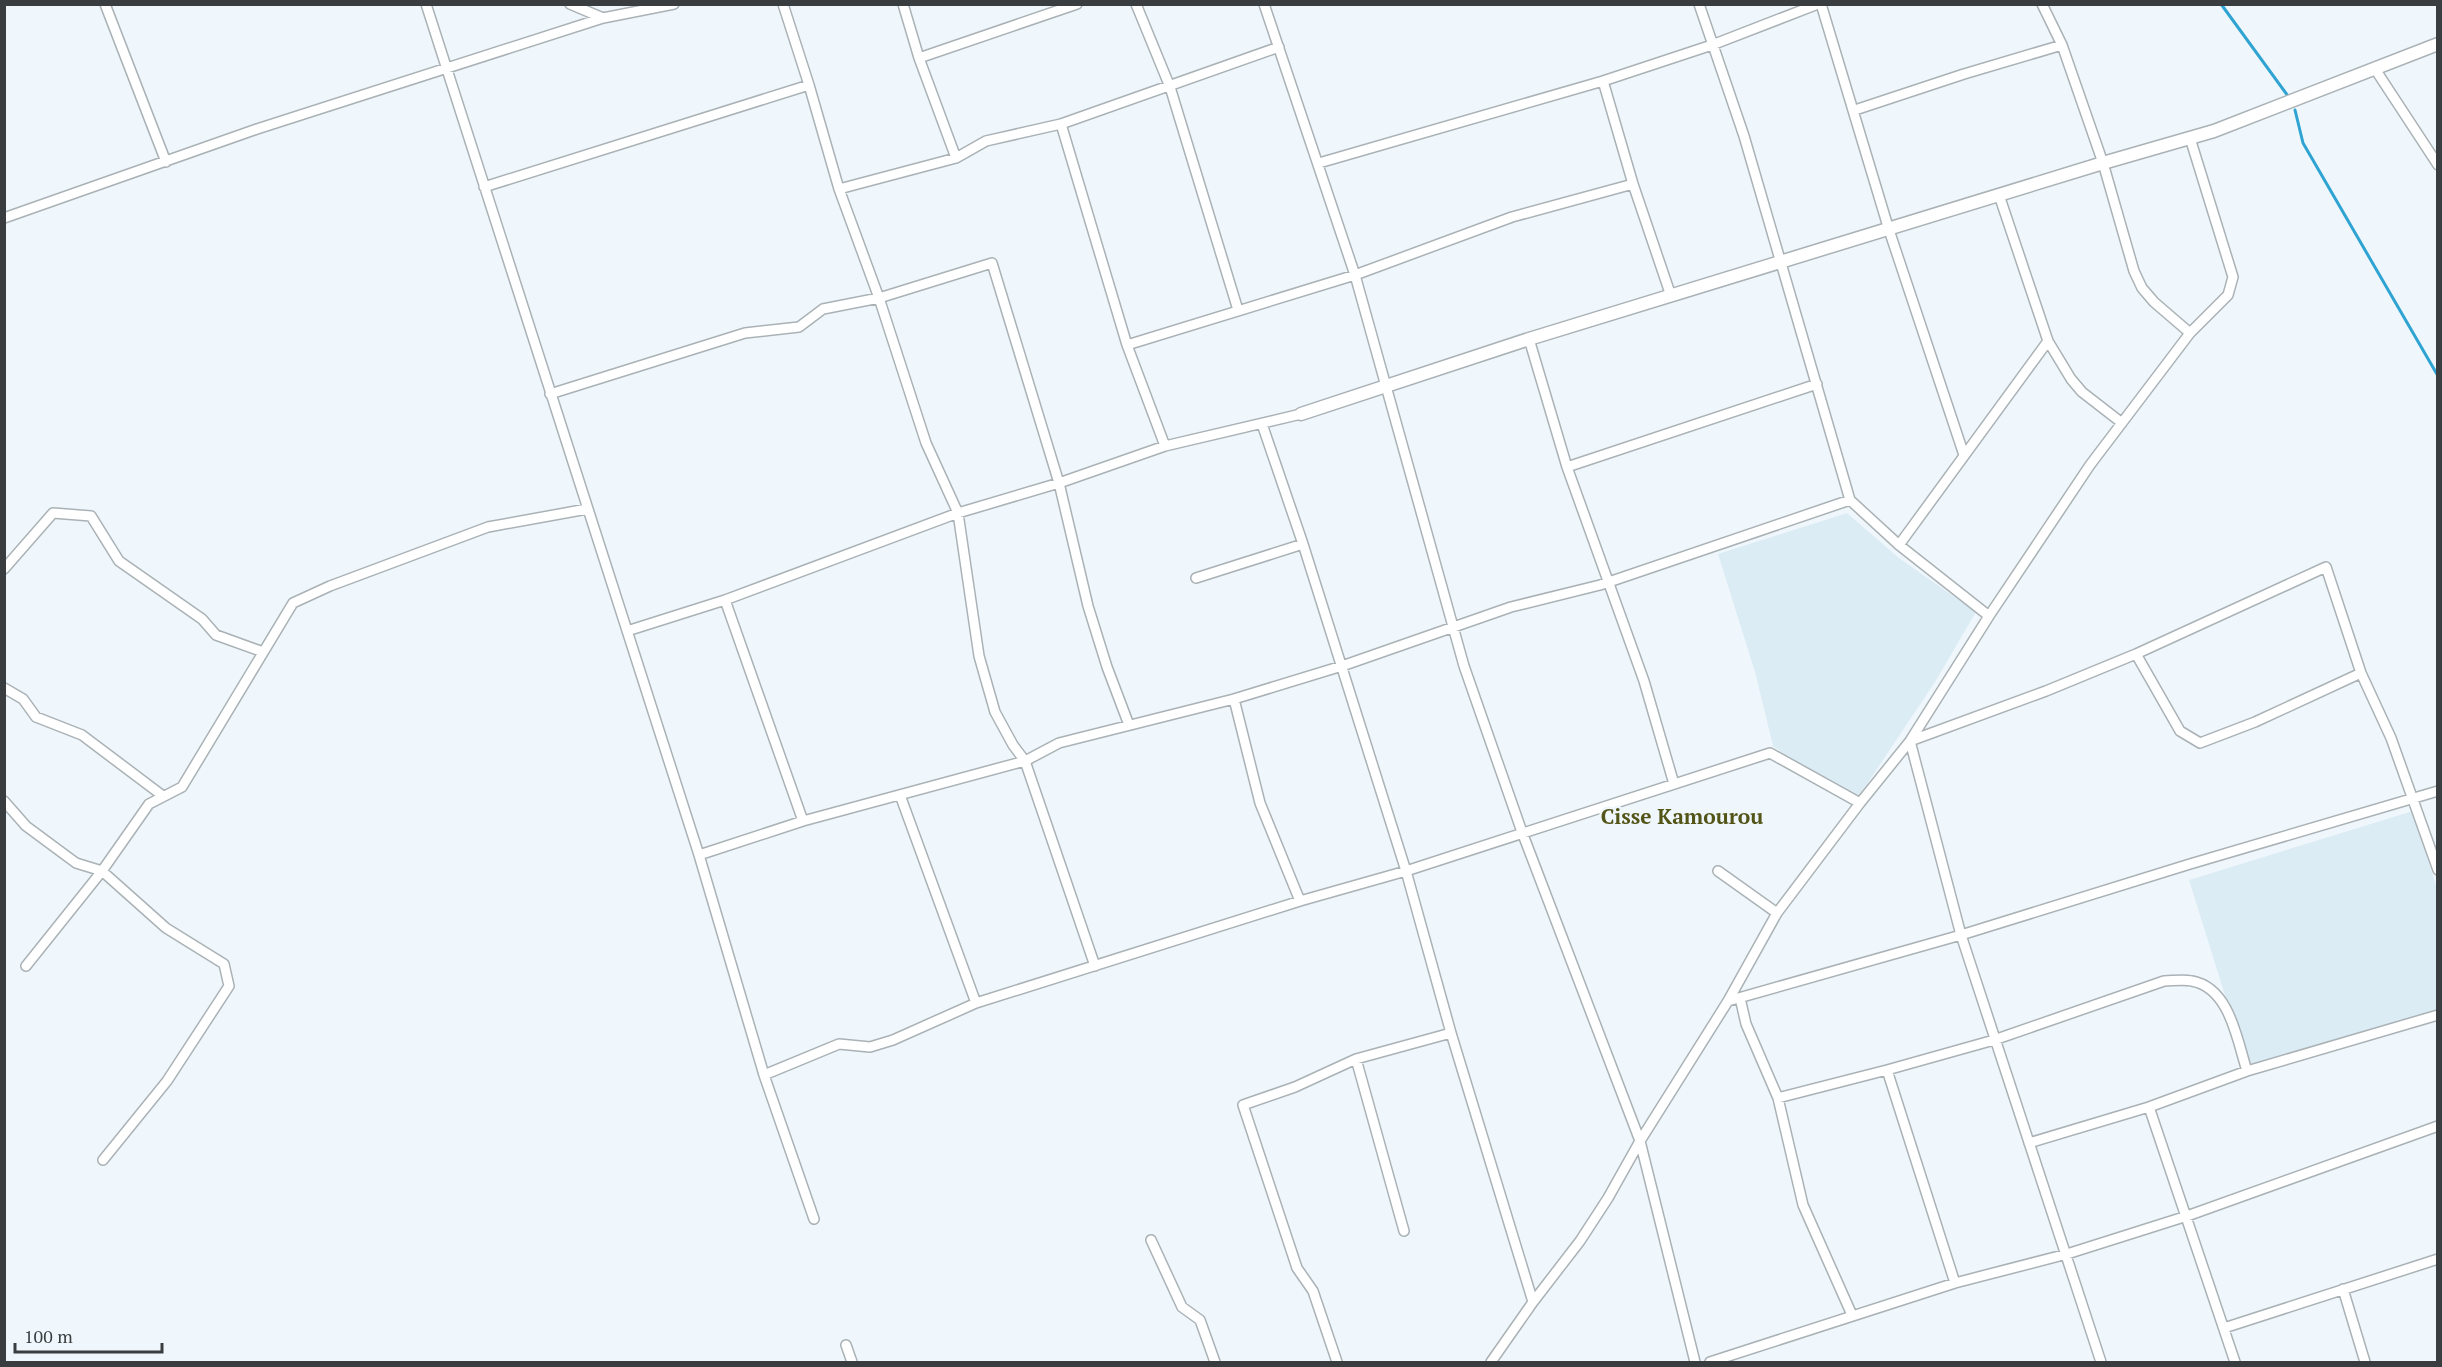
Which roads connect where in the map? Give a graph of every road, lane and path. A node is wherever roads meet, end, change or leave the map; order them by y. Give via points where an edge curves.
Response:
1 (105, 4) edge
2 (426, 4) edge
3 (570, 4) edge
4 (674, 4) edge
5 (783, 4) edge
6 (903, 4) edge
7 (1077, 4) edge
8 (1136, 4) edge
9 (1264, 4) edge
10 (1699, 4) edge
11 (1820, 4) edge
12 (2042, 4) edge
13 (603, 18) junction
14 (2438, 44) edge
15 (1712, 45) junction
16 (2062, 45) junction
17 (1279, 47) junction
18 (919, 58) junction
19 (447, 68) junction
20 (2375, 69) junction
21 (1603, 81) junction
22 (809, 85) junction
23 (1170, 87) junction
24 (1855, 110) junction
25 (1061, 124) junction
26 (2190, 138) junction
27 (956, 158) junction
28 (166, 162) junction
29 (1319, 163) junction
30 (2103, 163) junction
31 (2438, 165) edge
32 (1633, 184) junction
33 (484, 187) junction
34 (839, 189) junction
35 (1999, 195) junction
36 (4, 218) edge
37 (1889, 230) junction
38 (1779, 263) junction
39 (1355, 274) junction
40 (1671, 296) junction
41 (879, 298) junction
42 (1238, 310) junction
43 (2190, 333) junction
44 (1530, 339) junction
45 (2048, 341) junction
46 (1127, 345) junction
47 (1817, 384) junction
48 (1384, 387) junction
49 (550, 394) junction
50 (1301, 414) joint
51 (2122, 423) junction
52 (1262, 424) junction
53 (1166, 446) junction
54 (1964, 456) junction
55 (1567, 467) junction
56 (1059, 483) junction
57 (1850, 500) junction
58 (587, 509) junction
59 (958, 513) junction
60 (1303, 544) junction
61 (1899, 546) junction
62 (4, 569) edge
63 (1196, 578) dead end
64 (1609, 581) junction
65 (725, 600) junction
66 (1989, 616) junction
67 (1453, 628) junction
68 (627, 631) junction
69 (263, 652) junction
70 (2136, 654) junction
71 (1342, 666) junction
72 (2361, 673) junction
73 (4, 688) edge
74 (1234, 699) junction
75 (1129, 725) junction
76 (1911, 741) junction
77 (1025, 761) junction
78 (1674, 784) junction
79 (2438, 791) edge
80 (900, 795) junction
81 (163, 796) junction
82 (2413, 799) junction
83 (4, 801) edge
84 (1860, 804) junction
85 (803, 821) junction
86 (1522, 832) junction
87 (699, 855) junction
88 (2438, 870) edge
89 (102, 871) junction
90 (1406, 871) junction
91 (1718, 871) dead end
92 (1299, 901) junction
93 (1777, 913) junction
94 (1961, 935) junction
95 (26, 966) dead end
96 (1095, 966) junction
97 (1740, 998) junction
98 (1728, 1001) junction
99 (976, 1003) junction
100 (2438, 1015) edge
101 (1451, 1033) junction
102 (1994, 1040) junction
103 (1356, 1059) junction
104 (1887, 1070) junction
105 (2247, 1071) junction
106 (764, 1075) junction
107 (1778, 1098) junction
108 (2150, 1107) junction
109 (2438, 1126) edge
110 (1640, 1141) junction
111 (2029, 1143) junction
112 (103, 1160) dead end
113 (2187, 1216) junction
114 (814, 1219) dead end
115 (1404, 1231) dead end
116 (1151, 1240) dead end
117 (2067, 1254) junction
118 (2438, 1259) edge
119 (1955, 1283) junction
120 (2343, 1288) junction
121 (1533, 1302) junction
122 (1852, 1315) junction
123 (2224, 1328) junction
124 (846, 1344) dead end
125 (852, 1362) edge
126 (1215, 1362) edge
127 (1337, 1362) edge
128 (1491, 1362) edge
129 (1695, 1362) edge
130 (1710, 1362) edge
131 (2097, 1362) edge
132 (2235, 1362) edge
133 (2365, 1362) edge

1 - 28 street
2 - 19 street
3 - 13 street
4 - 13 street
5 - 22 street
6 - 18 street
7 - 18 street
8 - 23 street
9 - 17 street
10 - 15 street
11 - 15 street
11 - 24 street
12 - 16 street
13 - 19 street
14 - 20 street
15 - 21 street
15 - 38 street via 1744,136
16 - 24 street
16 - 30 street
17 - 23 street
17 - 29 street
18 - 27 street
19 - 28 street
19 - 33 street
20 - 26 street
20 - 31 street
21 - 29 street
21 - 32 street
22 - 33 street
22 - 34 street
23 - 25 street
23 - 42 street
24 - 37 street
25 - 27 street via 986,141
25 - 46 street
26 - 30 street
26 - 43 street via 2233,277 2228,295
27 - 34 street
28 - 36 street
29 - 39 street
30 - 35 street
30 - 43 street via 2142,288
32 - 39 street via 1512,217
32 - 40 street
33 - 49 street
34 - 41 street
35 - 37 street
35 - 45 street
37 - 38 street
37 - 54 street
38 - 40 street
38 - 47 street
39 - 42 street
39 - 48 street
40 - 44 street
41 - 49 street via 823,309 799,327 745,333
41 - 56 street via 992,263
41 - 59 street via 926,443
42 - 46 street
43 - 51 street
44 - 48 street
44 - 55 street
45 - 51 street via 2082,392
45 - 54 street
46 - 53 street
47 - 55 street
47 - 57 street
48 - 50 street
48 - 67 street
49 - 58 street
50 - 52 street
51 - 66 street
52 - 53 street
52 - 60 street
53 - 56 street
54 - 61 street
55 - 64 street
56 - 59 street
56 - 75 street via 1088,606
57 - 61 street
57 - 64 street
58 - 68 street
58 - 69 street via 488,527 330,586 293,603
59 - 65 street
59 - 77 street via 979,656 995,712
60 - 63 street
60 - 71 street
61 - 66 street
62 - 69 street via 52,513 91,516 119,561 202,619 216,635
64 - 67 street via 1511,607
64 - 78 street
65 - 68 street
65 - 85 street
66 - 76 street
67 - 71 street
67 - 86 street
68 - 87 street
69 - 81 street via 182,787
70 - 72 street via 2180,732 2200,743
70 - 72 street via 2326,567
70 - 76 street
71 - 74 street
71 - 90 street
72 - 82 street
73 - 81 street via 23,699 36,717 82,735
74 - 75 street
74 - 92 street via 1260,803
75 - 77 street via 1059,743
76 - 84 street
76 - 94 street
77 - 80 street
77 - 96 street
78 - 84 street via 1770,753
78 - 86 street
79 - 82 street
80 - 85 street
80 - 99 street
81 - 89 street via 149,804
82 - 88 street
82 - 94 street
83 - 89 street via 26,826 76,863
84 - 93 street
85 - 87 street
86 - 90 street
86 - 110 street
87 - 106 street
89 - 95 street
89 - 112 street via 166,928 224,964 229,986 167,1082
90 - 92 street
90 - 101 street
91 - 93 street
92 - 96 street
93 - 98 street
94 - 97 street
94 - 102 street
96 - 99 street
97 - 98 street
97 - 107 street via 1746,1024
98 - 110 street
99 - 106 street via 893,1040 870,1047 839,1044
100 - 105 street
101 - 103 street
101 - 121 street
102 - 104 street
102 - 105 street via 2164,981 2192,981 2214,991 2227,1010
102 - 111 street
103 - 115 street
103 - 127 street via 1243,1105 1297,1268 1313,1291
104 - 107 street
104 - 119 street
105 - 108 street
106 - 114 street
107 - 122 street via 1803,1205
108 - 111 street
108 - 113 street
109 - 113 street
110 - 121 street via 1580,1241
110 - 129 street
111 - 117 street
113 - 117 street
113 - 123 street
116 - 126 street via 1182,1307 1200,1320
117 - 119 street
117 - 131 street
118 - 120 street
119 - 122 street
120 - 123 street
120 - 133 street
121 - 128 street
122 - 130 street
123 - 132 street
124 - 125 street

